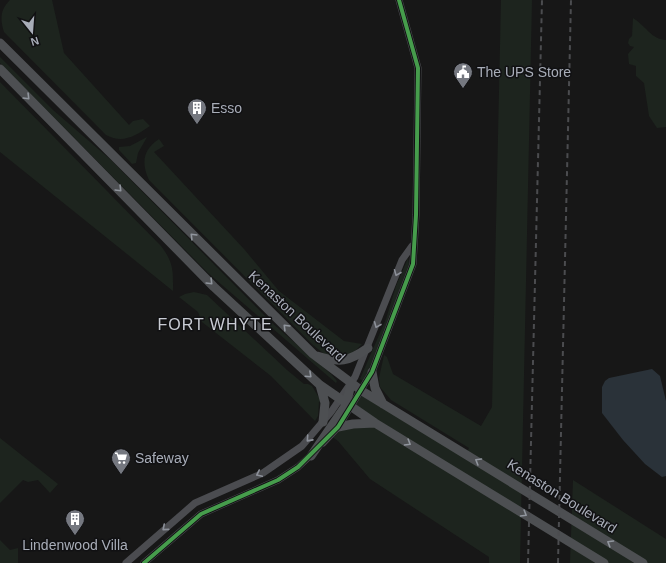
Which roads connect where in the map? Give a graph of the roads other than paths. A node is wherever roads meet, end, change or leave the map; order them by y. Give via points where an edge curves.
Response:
1 (399, 0) edge
2 (0, 36) edge
3 (2, 45) edge
4 (0, 69) edge
5 (412, 246) junction
6 (368, 348) junction
7 (313, 354) junction
8 (372, 372) junction
9 (351, 384) junction
10 (320, 385) junction
11 (362, 391) junction
12 (346, 404) junction
13 (383, 404) junction
14 (323, 422) junction
15 (375, 423) junction
16 (338, 427) junction
17 (311, 456) junction
18 (126, 563) edge
19 (144, 563) edge
20 (604, 563) edge
21 (643, 563) edge

1 - 5 street via 418,68 416,215
2 - 3 main road
7 -> 3 main road, Kenaston Boulevard
4 -> 10 main road via 219,292
5 -> 6 street via 402,260
5 - 8 street via 413,264
6 - 7 main road via 358,355 338,361
6 - 9 street
7 - 9 main road, Kenaston Boulevard
8 - 11 street
8 - 13 main road via 375,388
9 - 11 main road, Kenaston Boulevard
9 - 12 main road
10 - 12 main road
10 - 14 main road via 325,403
11 - 12 street
11 - 13 main road, Kenaston Boulevard
12 - 14 street
12 - 15 main road
12 - 16 street
12 - 17 main road
21 -> 13 main road, Kenaston Boulevard
14 -> 18 street via 302,446 263,473 195,503
15 - 16 main road
15 -> 20 main road
16 - 17 street
17 - 19 street via 278,480 201,514

